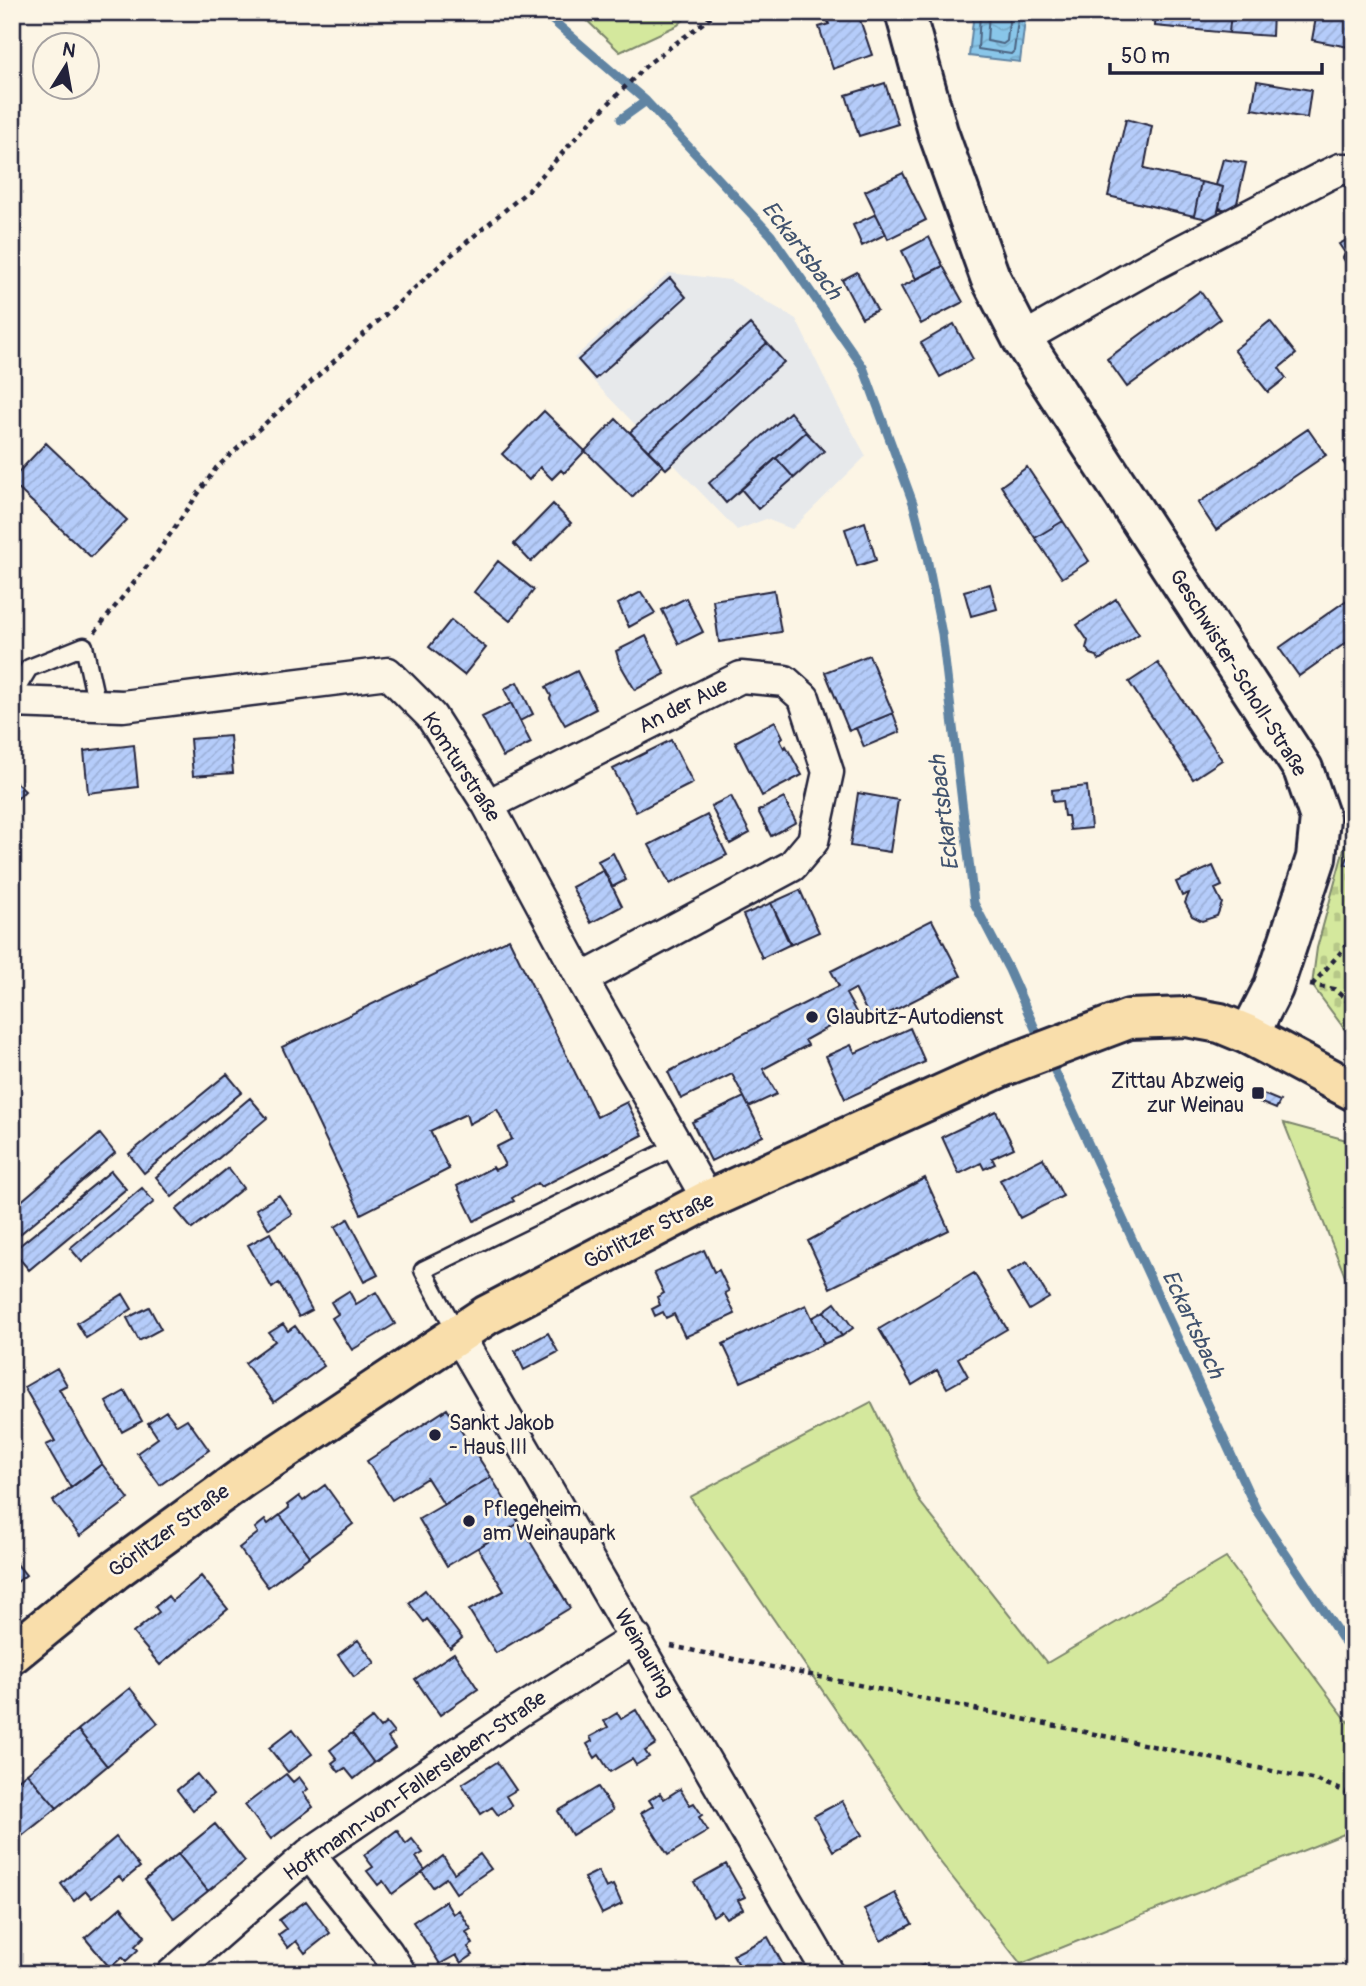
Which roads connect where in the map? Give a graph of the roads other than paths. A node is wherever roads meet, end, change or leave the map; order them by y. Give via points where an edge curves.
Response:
1 (905, 12) edge
2 (1354, 169) edge
3 (1022, 339) junction
4 (12, 699) edge
5 (97, 705) junction
6 (488, 805) junction
7 (582, 979) junction
8 (1249, 1035) junction
9 (1354, 1091) edge
10 (677, 1146) junction
11 (708, 1200) junction
12 (457, 1333) junction
13 (636, 1638) junction
14 (12, 1654) edge
15 (309, 1854) junction
16 (172, 1974) edge
17 (401, 1974) edge
18 (830, 1974) edge

1 - 3 street, Geschwister-Scholl-Straße via 938,132 990,276
2 - 3 street via 1325,176
3 - 8 street, Geschwister-Scholl-Straße via 1303,769 1320,818 1316,858 1273,988
4 - 5 street, Komturstraße
4 - 5 lane via 29,667 84,646
5 - 6 street, Komturstraße via 123,706 388,673 431,716
6 - 7 street, Komturstraße
6 - 7 street, An der Aue via 741,677 785,681 804,698 828,772 813,842 792,866
7 - 10 street, Komturstraße
8 - 9 main road, Görlitzer Straße
8 - 11 main road, Görlitzer Straße via 1187,1017 1129,1019 1002,1067
10 - 11 street, Komturstraße
10 - 12 lane via 423,1270
11 - 12 main road, Görlitzer Straße
12 - 13 street, Weinauring
12 - 14 main road, Görlitzer Straße via 176,1526
13 - 15 street, Hoffmann-von-Fallersleben-Straße
13 - 18 street, Weinauring
15 - 16 street, Hoffmann-von-Fallersleben-Straße
15 - 17 street

